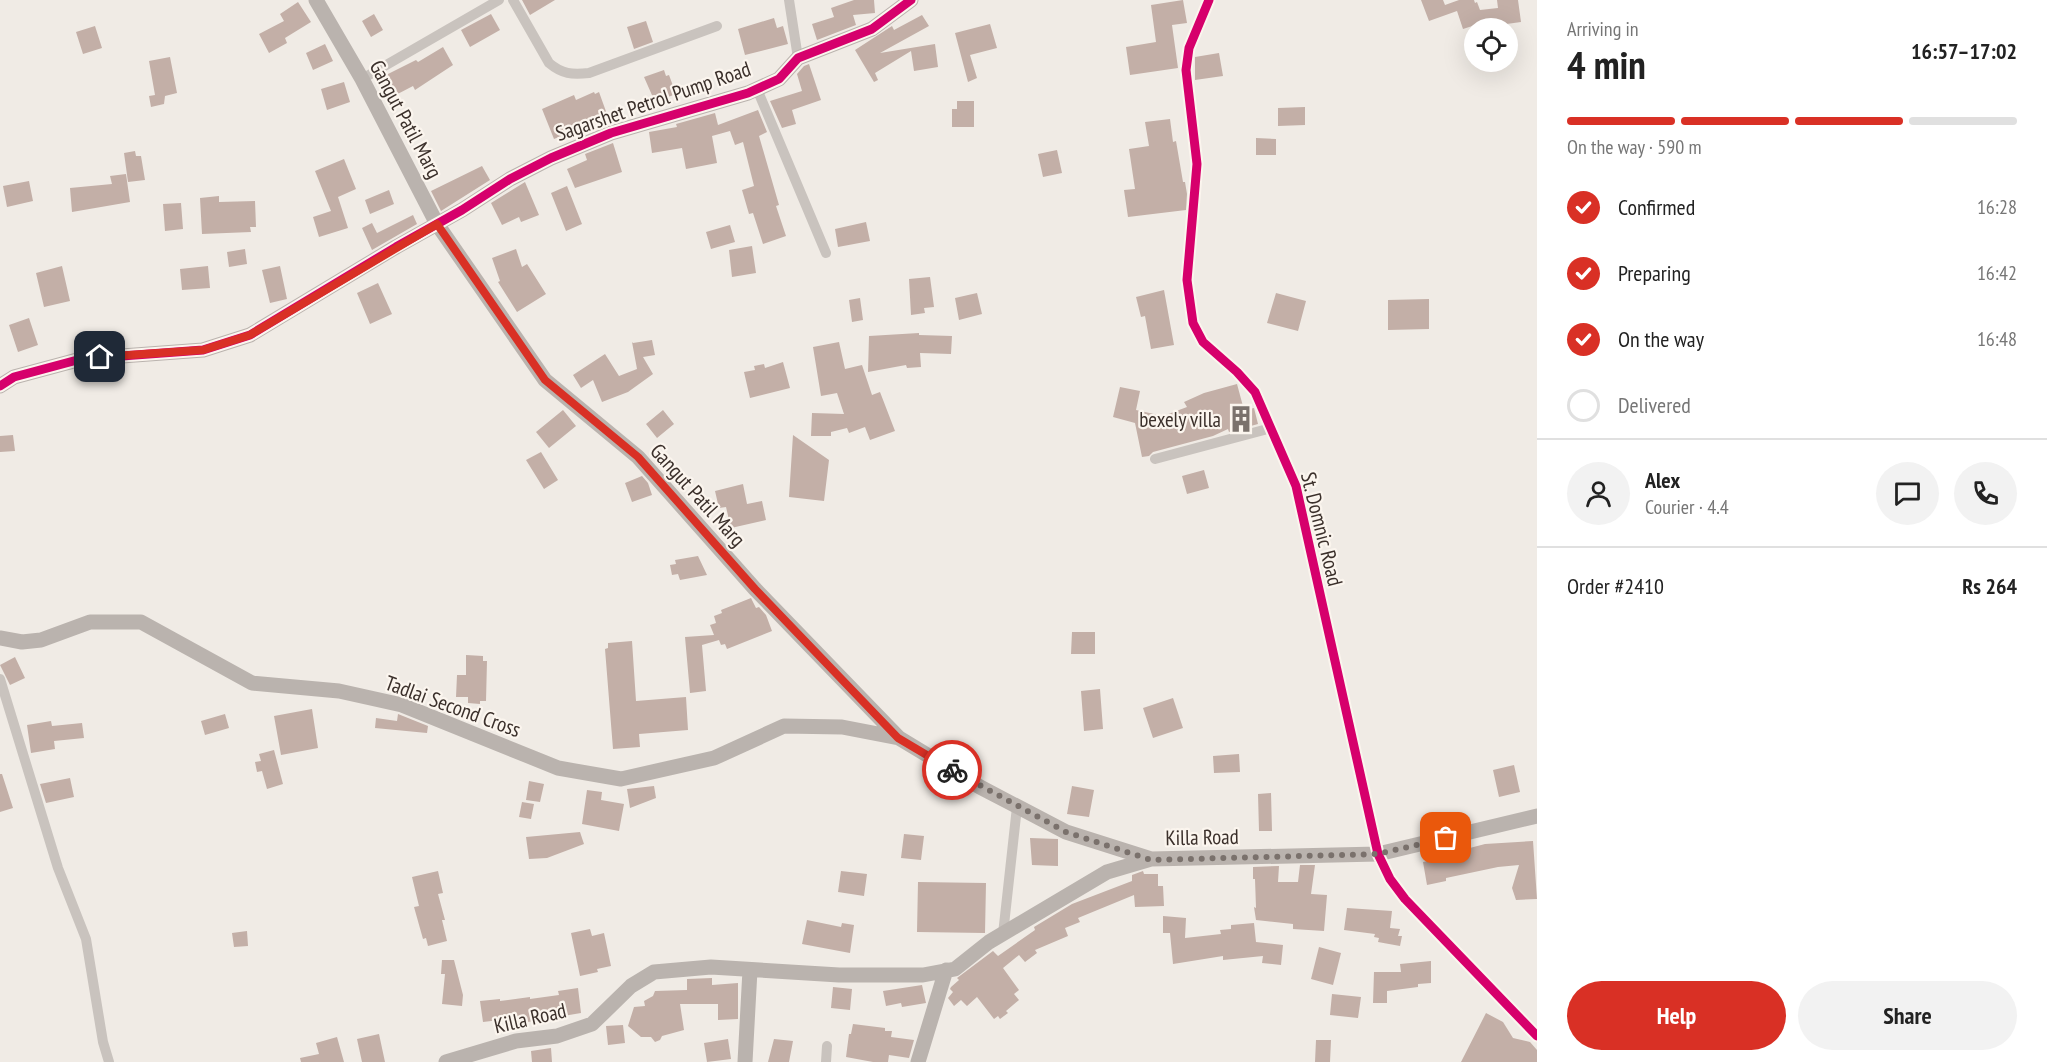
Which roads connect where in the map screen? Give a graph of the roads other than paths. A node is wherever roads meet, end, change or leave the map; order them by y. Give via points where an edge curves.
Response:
1 (316, 0) edge
2 (498, 0) edge
3 (513, 0) edge
4 (789, 0) edge
5 (911, 0) edge
6 (1209, 0) edge
7 (717, 26) dead end
8 (798, 58) junction
9 (362, 79) junction
10 (757, 89) junction
11 (437, 224) junction
12 (826, 253) dead end
13 (0, 386) edge
14 (1271, 428) junction
15 (1155, 459) dead end
16 (0, 638) edge
17 (0, 680) edge
18 (898, 738) junction
19 (1017, 807) junction
20 (1537, 816) edge
21 (1378, 854) junction
22 (1151, 860) junction
23 (1003, 934) junction
24 (750, 970) junction
25 (946, 970) junction
26 (1537, 1036) edge
27 (827, 1046) dead end
28 (110, 1062) edge
29 (446, 1062) edge
30 (745, 1062) edge
31 (826, 1062) edge
32 (918, 1062) edge

1 - 9 street, Gangut Patil Marg
2 - 9 street
3 - 7 street via 549,63 572,75 589,73
4 - 8 street
5 - 8 street, Sagarshet Petrol Pump Road via 872,29
6 - 14 street, St. Domnic Road via 1190,48 1186,70 1197,164 1187,280 1193,323 1203,342 1255,392
8 - 10 street, Sagarshet Petrol Pump Road via 779,79
9 - 11 street, Gangut Patil Marg
10 - 11 street, Sagarshet Petrol Pump Road via 611,133 510,179
10 - 12 street
11 - 13 street via 250,335 203,350 81,359 14,377
11 - 18 street, Gangut Patil Marg via 545,380 638,457 755,589
14 - 15 street
14 - 21 street, St. Domnic Road via 1296,486
16 - 18 street, Tadlai Second Cross via 41,640 90,622 141,622 252,683 339,691 402,705 558,768 621,779 714,758 784,726 842,727
17 - 28 street via 58,868 86,939 103,1042
18 - 19 street, Gangut Patil Marg
19 - 22 street, Gangut Patil Marg via 1066,832
19 - 23 street
20 - 21 street, Killa Road
21 - 22 street, Killa Road
21 - 26 street, St. Domnic Road via 1405,899
22 - 23 street, Killa Road via 1107,872
23 - 25 street, Killa Road via 954,969
24 - 25 street, Killa Road via 923,975
24 - 29 street, Killa Road via 711,967 654,972 631,986 592,1024
24 - 30 street
25 - 32 street
27 - 31 street

